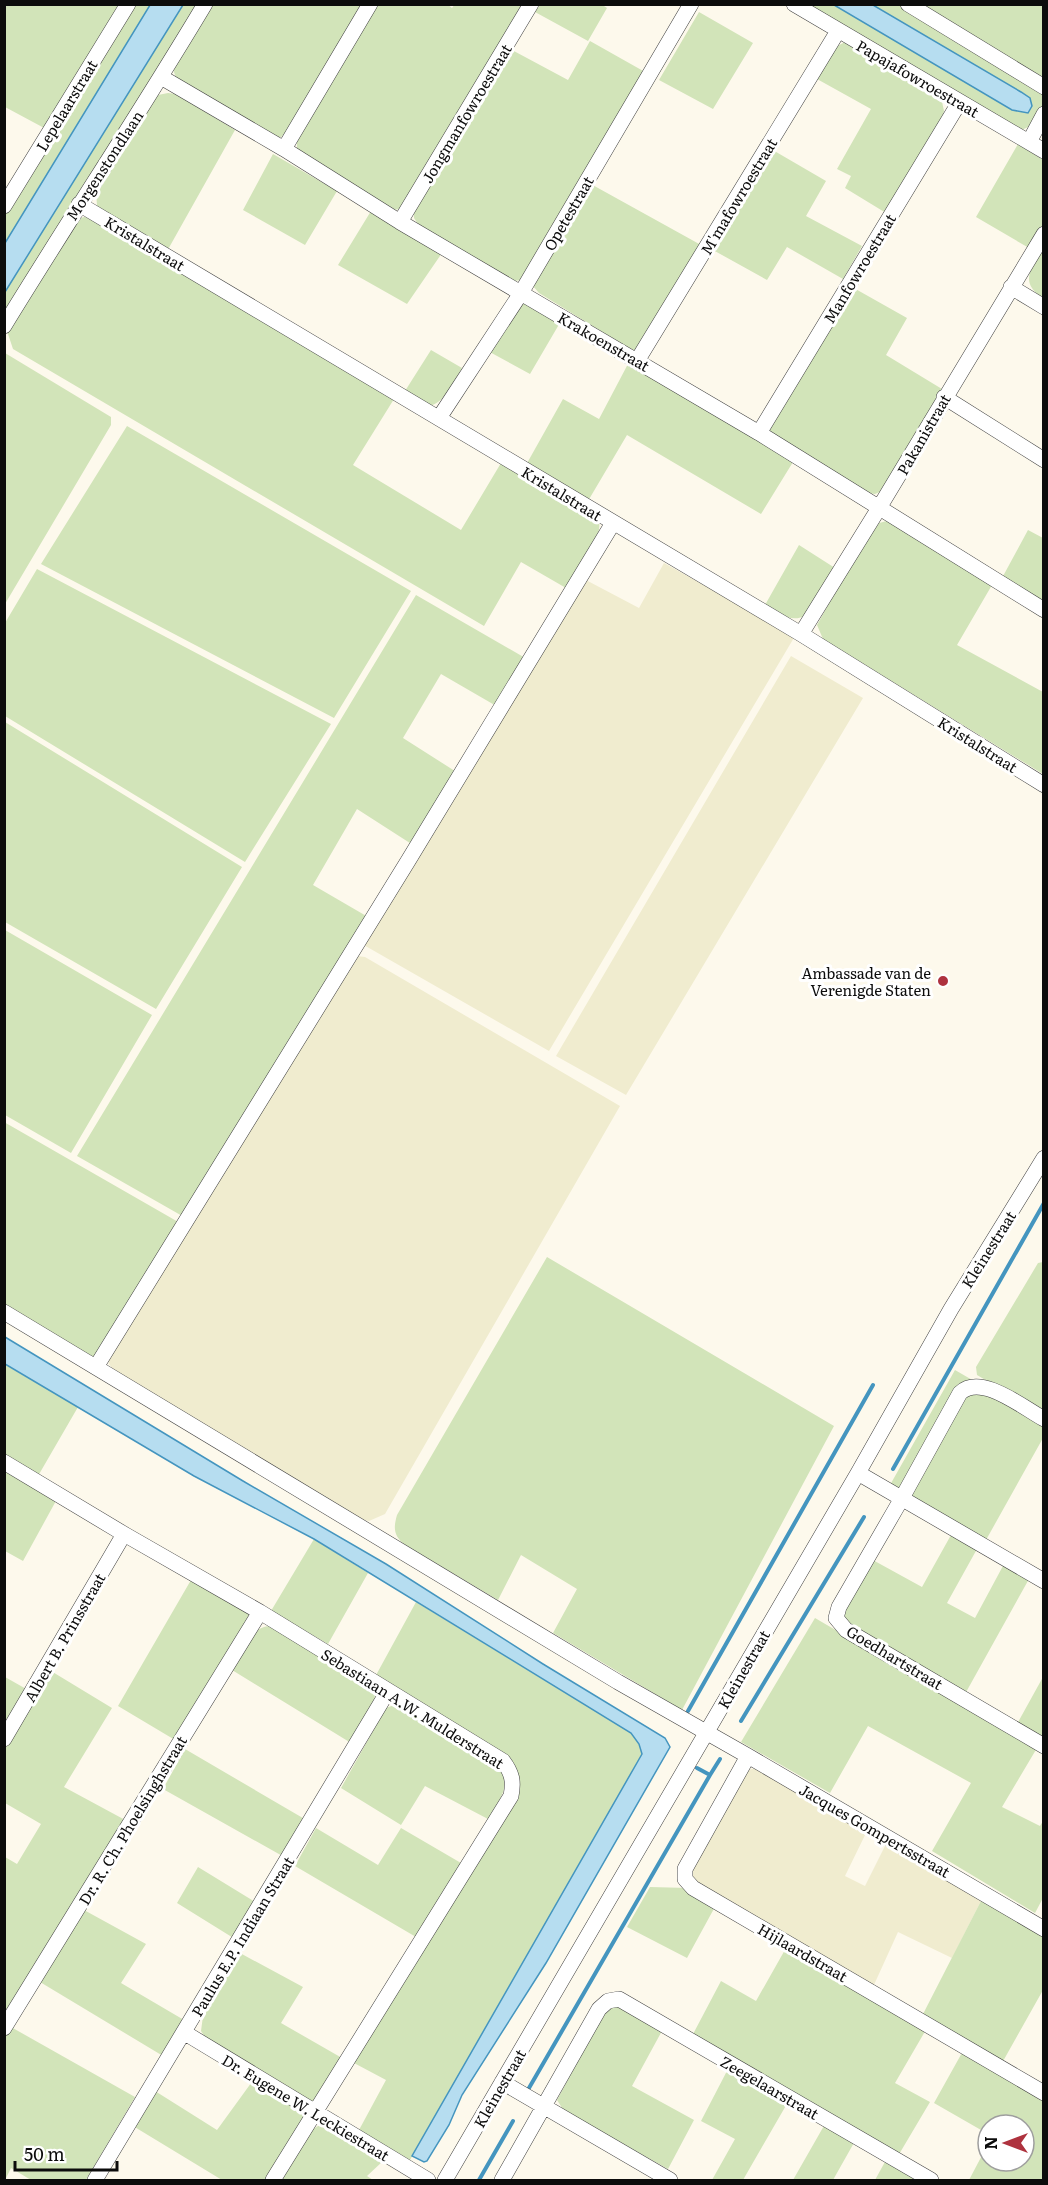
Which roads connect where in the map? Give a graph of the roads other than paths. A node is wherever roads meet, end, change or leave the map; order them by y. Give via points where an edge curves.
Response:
1 (128, 4) edge
2 (205, 4) edge
3 (370, 4) edge
4 (531, 4) edge
5 (691, 4) edge
6 (794, 4) edge
7 (908, 4) edge
8 (838, 31) junction
9 (161, 77) junction
10 (1044, 87) edge
11 (959, 103) junction
12 (1044, 114) edge
13 (1029, 142) junction
14 (284, 149) junction
15 (1044, 151) edge
16 (79, 204) junction
17 (4, 206) edge
18 (400, 222) junction
19 (1044, 234) edge
20 (1011, 287) junction
21 (521, 293) junction
22 (1044, 307) edge
23 (4, 326) edge
24 (637, 361) junction
25 (944, 397) junction
26 (439, 418) junction
27 (759, 433) junction
28 (1044, 460) edge
29 (879, 508) junction
30 (613, 523) junction
31 (1044, 610) edge
32 (801, 634) junction
33 (1044, 785) edge
34 (1044, 1158) edge
35 (4, 1312) edge
36 (96, 1366) junction
37 (1044, 1419) edge
38 (4, 1462) edge
39 (858, 1473) junction
40 (902, 1498) junction
41 (124, 1534) junction
42 (1044, 1581) edge
43 (260, 1612) junction
44 (388, 1691) junction
45 (706, 1733) junction
46 (4, 1739) edge
47 (1044, 1746) edge
48 (748, 1756) junction
49 (1044, 1929) edge
50 (4, 2028) edge
51 (184, 2033) junction
52 (502, 2082) junction
53 (1044, 2093) edge
54 (544, 2107) junction
55 (315, 2111) junction
56 (94, 2181) edge
57 (273, 2181) edge
58 (428, 2181) edge
59 (445, 2181) edge
60 (502, 2181) edge
61 (670, 2181) edge
62 (931, 2181) edge

1 - 17 street, Lepelaarstraat
2 - 9 street, Morgenstondlaan
3 - 14 street
4 - 18 street, Jongmanfowroestraat
5 - 21 street, Opetestraat
6 - 8 street, Papajafowroestraat
7 - 10 street
8 - 11 street, Papajafowroestraat
8 - 24 street, M'mafowroestraat
9 - 14 street, Krakoenstraat
9 - 16 street, Morgenstondlaan
11 - 13 street, Papajafowroestraat
11 - 27 street, Manfowroestraat
12 - 13 street
13 - 15 street, Papajafowroestraat
14 - 18 street, Krakoenstraat
16 - 23 street, Morgenstondlaan
16 - 26 street, Kristalstraat
18 - 21 street, Krakoenstraat
19 - 20 street, Pakanistraat
20 - 22 street
20 - 25 street, Pakanistraat
21 - 24 street, Krakoenstraat
21 - 26 street, Opetestraat
24 - 27 street, Krakoenstraat
25 - 28 street
25 - 29 street, Pakanistraat
26 - 30 street, Kristalstraat
27 - 29 street, Krakoenstraat
29 - 31 street, Krakoenstraat
29 - 32 street, Pakanistraat
30 - 32 street, Kristalstraat
30 - 36 street
32 - 33 street, Kristalstraat
34 - 39 street, Kleinestraat via 951,1309
35 - 36 street, Jacques Gompertsstraat
36 - 45 street, Jacques Gompertsstraat
37 - 40 street via 987,1387 966,1387
38 - 41 street, Sebastiaan A.W. Mulderstraat
39 - 40 street
39 - 45 street, Kleinestraat
40 - 42 street
40 - 47 street, Goedhartstraat via 838,1607 836,1618 846,1630
41 - 43 street, Sebastiaan A.W. Mulderstraat
41 - 46 street, Albert B. Prinsstraat
43 - 44 street, Sebastiaan A.W. Mulderstraat
43 - 50 street, Dr. R. Ch. Phoelsinghstraat
44 - 51 street, Paulus E.P. Indiaan Straat
44 - 55 street, Sebastiaan A.W. Mulderstraat via 502,1761 511,1771 514,1784 511,1796
45 - 48 street, Jacques Gompertsstraat
45 - 52 street, Kleinestraat
48 - 49 street, Jacques Gompertsstraat
48 - 53 street, Hijlaardstraat via 685,1869 685,1879 693,1888
51 - 55 street, Dr. Eugene W. Leckiestraat
51 - 56 street, Paulus E.P. Indiaan Straat
52 - 54 street
52 - 59 street, Kleinestraat
54 - 60 street
54 - 61 street
54 - 62 street, Zeegelaarstraat via 599,2009 608,2001 619,1999
55 - 57 street
55 - 58 street, Dr. Eugene W. Leckiestraat

